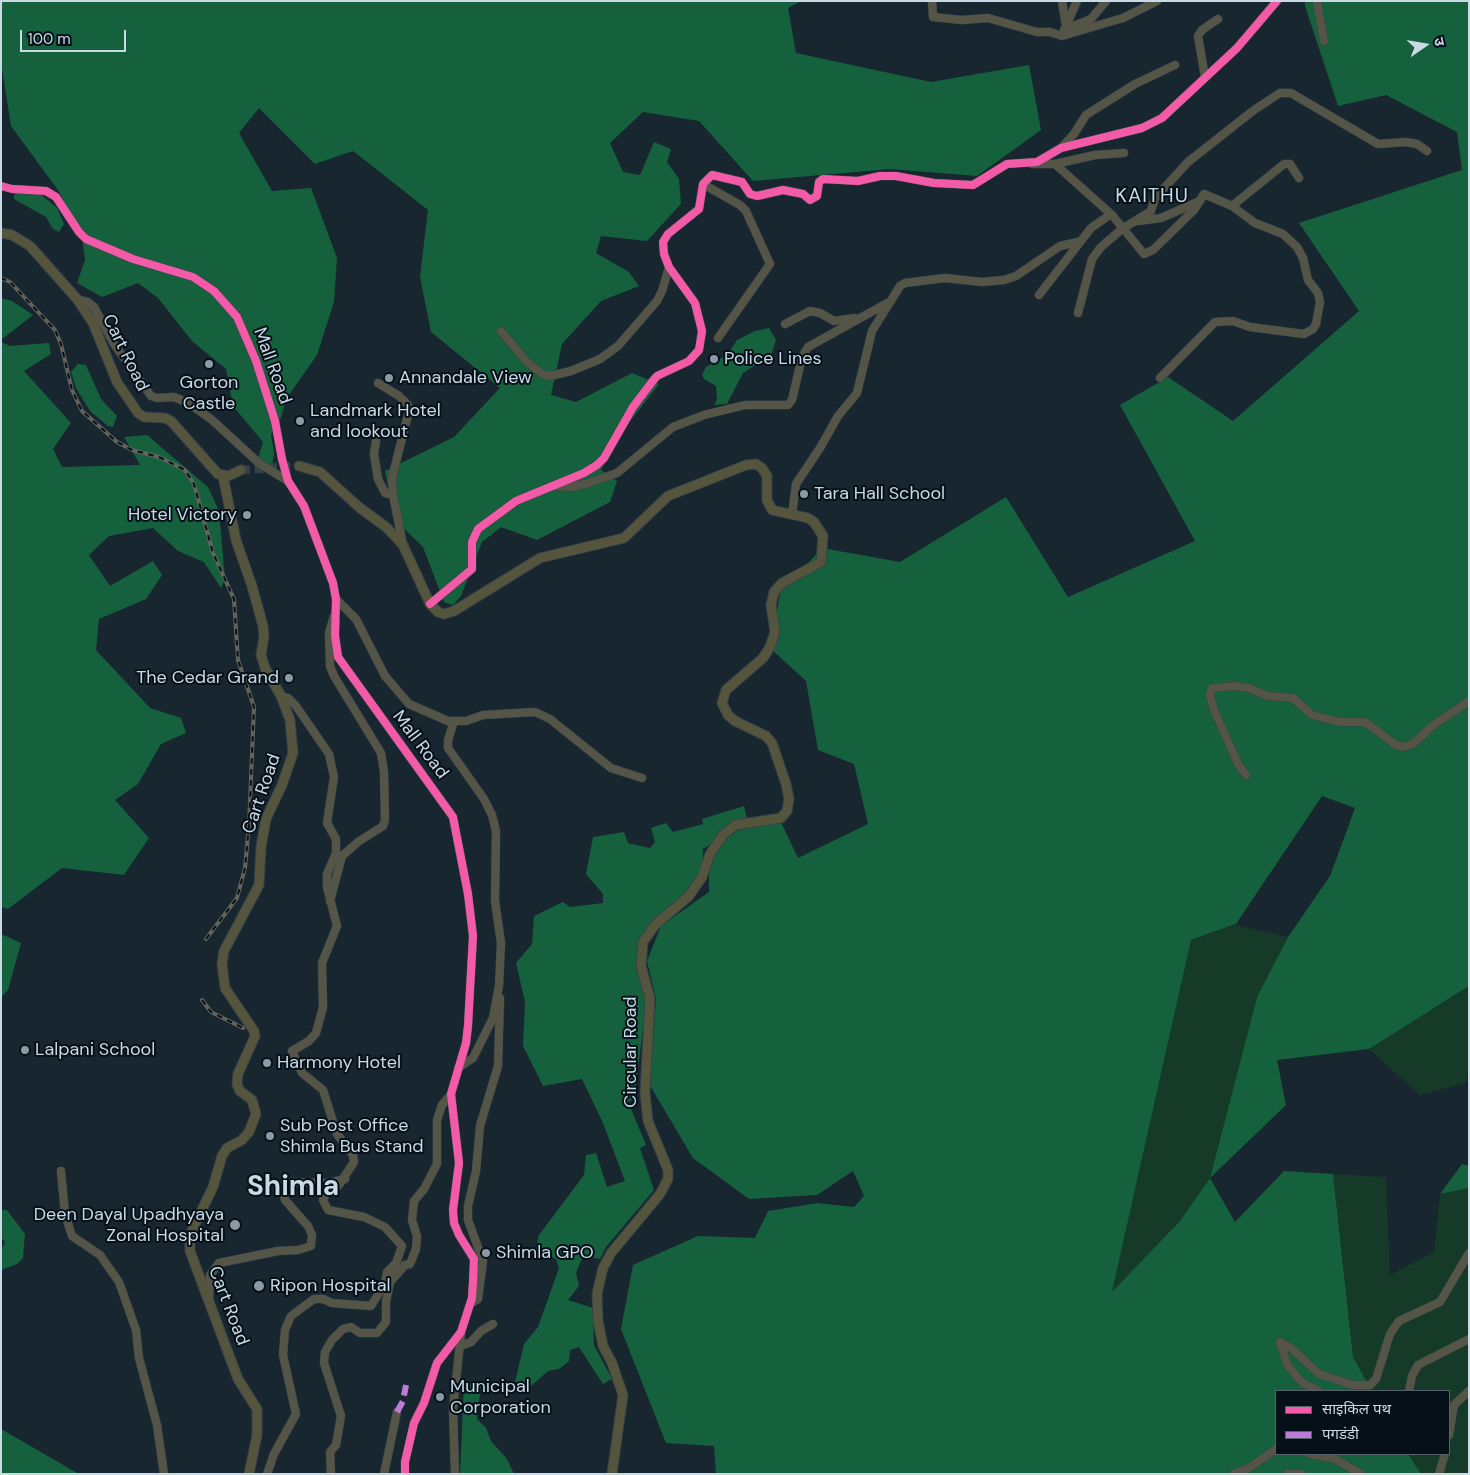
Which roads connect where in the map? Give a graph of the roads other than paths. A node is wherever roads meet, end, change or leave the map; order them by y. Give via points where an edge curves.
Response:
1 (932, 1) edge
2 (1062, 1) edge
3 (1077, 1) edge
4 (1106, 1) edge
5 (1157, 1) edge
6 (1278, 1) edge
7 (1317, 1) edge
8 (1218, 19) dead end
9 (1064, 31) junction
10 (1324, 41) dead end
11 (1175, 65) dead end
12 (1205, 78) junction
13 (1061, 148) junction
14 (1427, 151) dead end
15 (1124, 153) dead end
16 (1026, 163) junction
17 (1054, 164) junction
18 (1299, 178) dead end
19 (702, 184) junction
20 (1, 186) edge
21 (1200, 200) junction
22 (1232, 206) junction
23 (1111, 214) junction
24 (1134, 222) junction
25 (1122, 228) junction
26 (1, 233) edge
27 (1078, 242) junction
28 (669, 267) junction
29 (1039, 295) dead end
30 (77, 298) junction
31 (891, 301) junction
32 (1078, 313) dead end
33 (860, 318) junction
34 (786, 324) dead end
35 (501, 331) dead end
36 (718, 338) dead end
37 (1160, 378) dead end
38 (378, 383) dead end
39 (376, 441) dead end
40 (299, 466) tunnel mouth
41 (241, 470) tunnel mouth
42 (223, 476) junction
43 (288, 481) junction
44 (551, 486) junction
45 (393, 492) junction
46 (792, 516) junction
47 (404, 545) junction
48 (336, 599) junction
49 (430, 604) junction
50 (336, 613) junction
51 (280, 696) junction
52 (1469, 701) edge
53 (454, 721) junction
54 (1246, 775) dead end
55 (642, 778) dead end
56 (330, 902) junction
57 (499, 986) junction
58 (458, 1068) junction
59 (451, 1094) junction
60 (61, 1171) dead end
61 (345, 1179) junction
62 (1469, 1253) edge
63 (396, 1262) junction
64 (394, 1277) junction
65 (209, 1303) junction
66 (470, 1304) junction
67 (493, 1324) dead end
68 (461, 1332) junction
69 (1469, 1339) edge
70 (460, 1346) junction
71 (1317, 1390) edge
72 (1410, 1390) edge
73 (1469, 1391) edge
74 (396, 1412) dead end
75 (1450, 1427) edge
76 (1275, 1450) edge
77 (1315, 1455) edge
78 (1445, 1455) edge
79 (164, 1474) edge
80 (249, 1474) edge
81 (267, 1474) edge
82 (331, 1474) edge
83 (384, 1474) edge
84 (405, 1474) edge
85 (455, 1474) edge
86 (612, 1474) edge
87 (1233, 1474) edge
88 (1287, 1474) edge
89 (1300, 1474) edge
90 (1361, 1474) edge
91 (1438, 1474) edge

1 - 9 street via 933,17 988,18 1038,32
2 - 9 street
3 - 9 street
4 - 9 street via 1091,19
5 - 9 street via 1123,18
6 - 12 street via 1238,48
7 - 10 street
8 - 12 street via 1198,36
11 - 13 street via 1135,84 1086,115
12 - 13 street via 1149,126
13 - 16 street via 1037,162
14 - 24 street via 1406,142 1378,144 1291,93 1280,93 1188,162 1156,198 1151,211
15 - 17 street via 1095,155
16 - 17 street via 1039,166
16 - 19 street via 1007,164 973,185 887,176 858,182 823,179 819,182 817,196 812,200 803,194 783,190 757,196 750,194 742,182 715,174
17 - 23 street
18 - 22 street via 1290,164 1284,164
19 - 28 street via 698,209 663,242
19 - 36 street via 746,211 770,264
20 - 43 street, Mall Road via 12,190 46,191 56,197 86,239 119,254 193,277 229,306 256,361 275,421
21 - 22 street via 1206,194
21 - 24 street via 1161,218
21 - 25 street via 1194,210 1148,253 1142,253
22 - 37 street via 1255,223 1283,234 1297,247 1308,280 1320,302 1316,324 1304,334 1250,327 1233,321 1215,322
23 - 25 street
23 - 27 street
24 - 25 street
25 - 32 street via 1092,259
26 - 30 main road, Cart Road via 12,235 30,246
27 - 29 street
27 - 31 street via 1060,246 1016,276 1004,280 982,282 945,278 905,283
28 - 35 street via 656,301 618,346 600,359 571,371 550,376 542,374 527,362
28 - 44 street via 695,303 702,331 699,350 689,361 657,376 633,407 597,465
30 - 42 main road, Cart Road via 93,323 118,382 138,413 172,422 216,473
30 - 43 street via 94,307 114,344 151,396 174,397 188,403 211,419 260,464
31 - 33 street
31 - 46 street via 868,341 857,393 838,416 796,484
33 - 34 street via 834,321 810,311
33 - 44 street via 808,347 788,405 745,405 704,415 673,427 617,473 572,487
38 - 45 street via 399,396 409,411 395,459
39 - 45 street via 374,454 378,479 385,493
40 - 47 main road via 320,472
41 - 42 main road
42 - 51 main road, Cart Road via 236,540 260,616 264,636 261,655
43 - 48 street, Mall Road via 313,527
44 - 49 street via 509,505 478,528 472,542 472,570
45 - 47 street
46 - 49 main road, Circular Road via 776,513 769,507 767,476 756,464 746,465 668,496 632,532 617,541 540,558 450,612 438,612
46 - 86 main road, Circular Road via 808,518 820,531 824,542 822,559 818,565 782,583 774,592 771,604 775,632 770,647 763,658 726,690 722,704 735,721 766,736 772,743 786,784 787,811 780,818 735,824 710,854 702,876 689,896 656,925 643,942 641,966 650,999 645,1084 648,1121 668,1170 668,1179 660,1194 611,1252 603,1268 597,1294 603,1346 623,1395
47 - 49 main road
48 - 50 street, Mall Road
48 - 53 street via 356,619 385,676 398,694 418,709
50 - 56 street via 328,633 330,666 381,753 385,820 383,826 342,856
50 - 58 street, Mall Road via 338,657 455,821 473,936 469,1018
51 - 56 street via 288,698 296,706 329,754 334,777 327,822 336,839 336,853 327,874
51 - 65 main road, Cart Road via 290,720 293,753 266,819 259,885 224,951 222,964 225,988 254,1031 237,1084 240,1091 252,1100 256,1114 242,1140 227,1148 222,1156 213,1187 191,1233 190,1252
52 - 54 street via 1432,726 1414,743 1403,747 1365,722 1339,722 1312,715 1294,698 1268,696 1234,686 1212,688 1210,695 1214,710
53 - 55 street via 508,712 535,712 611,768
53 - 57 street via 448,748 484,799 496,831 494,861 500,943
56 - 61 street via 337,926 322,962 323,1007 316,1033 292,1050 302,1073 323,1090 337,1134 353,1155 354,1162
57 - 58 street via 493,1018 482,1041 473,1058
57 - 66 street via 498,1066 480,1126 476,1171 468,1206 468,1220 483,1261 478,1299
58 - 59 street, Mall Road
59 - 64 street via 442,1105 437,1120 437,1164 428,1184 414,1200 412,1220 417,1236 416,1249 410,1264
59 - 66 street, Mall Road via 460,1163 452,1210 459,1235 474,1259
60 - 79 street via 65,1214 72,1236 100,1255 119,1282 136,1330
61 - 63 street via 327,1192 323,1200 328,1210 364,1217 385,1227 402,1246
61 - 65 street via 328,1183 288,1182 282,1186 286,1200 308,1226 312,1235 311,1246 219,1263 210,1275
62 - 71 street via 1440,1302 1399,1322 1390,1334 1376,1379 1370,1385 1353,1385 1319,1374 1292,1348 1280,1342 1287,1364 1303,1384
63 - 64 street
63 - 81 street via 387,1272 385,1283 371,1306 332,1304 314,1299 291,1316 285,1330 283,1355 296,1414
64 - 82 street via 386,1302 386,1322 377,1333 360,1334 351,1327 343,1329 324,1352 326,1371 341,1416 336,1446 330,1452
65 - 80 main road, Cart Road via 238,1379 257,1409 257,1435
66 - 68 street, Mall Road
67 - 70 street via 471,1342
68 - 70 street
68 - 84 street, Mall Road via 437,1363 414,1423
69 - 72 street via 1418,1365
70 - 85 street via 453,1408
73 - 75 street via 1452,1410
74 - 83 street
76 - 87 street via 1249,1468
77 - 90 street via 1335,1459
78 - 91 street
88 - 89 street

